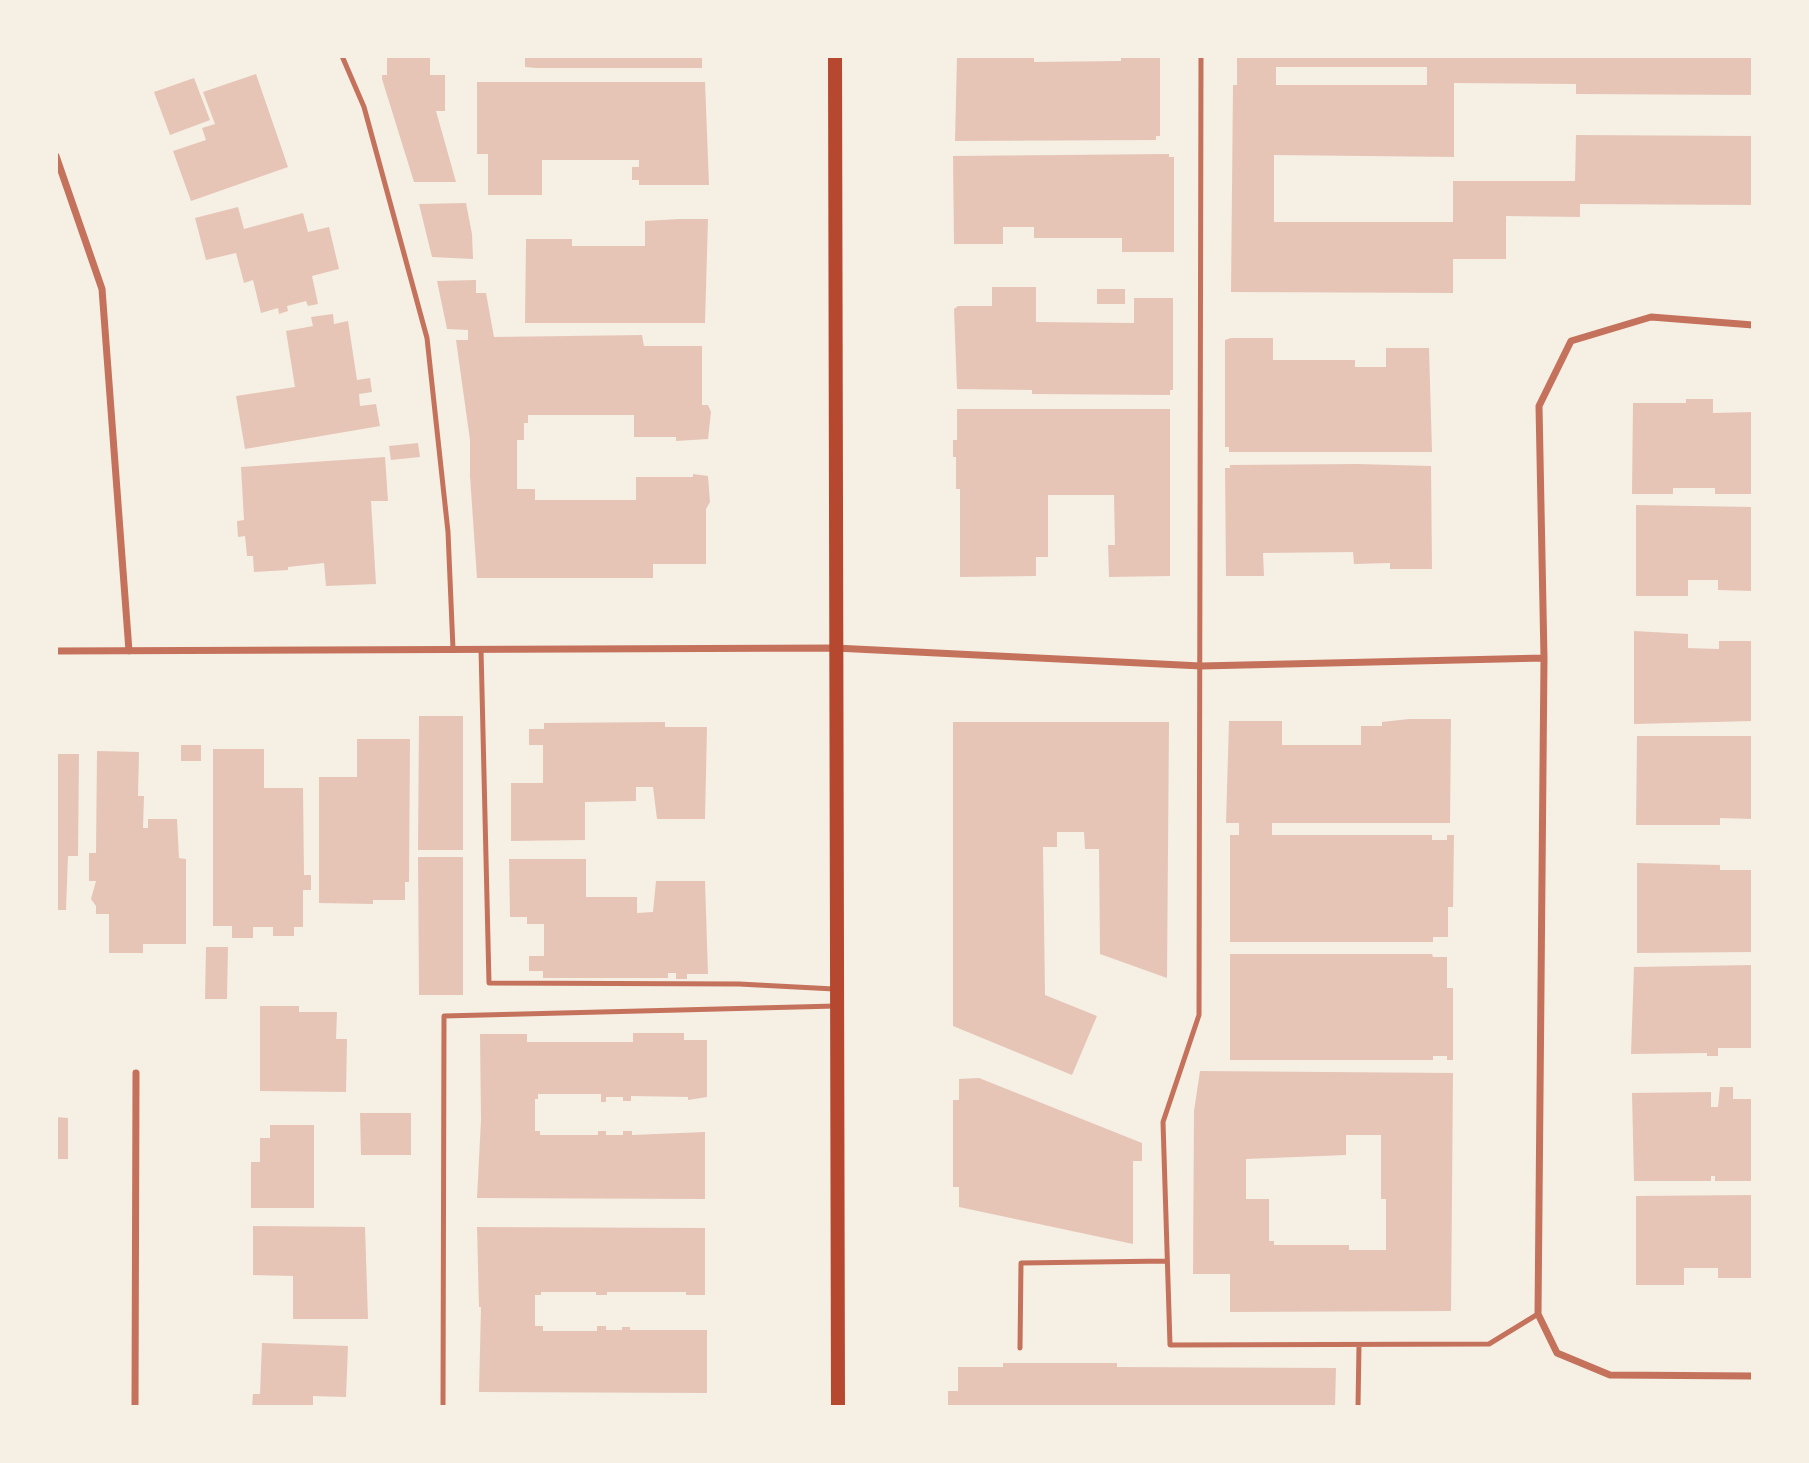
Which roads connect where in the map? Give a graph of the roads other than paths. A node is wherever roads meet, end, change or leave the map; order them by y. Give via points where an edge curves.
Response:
1 (342, 56) edge
2 (835, 56) edge
3 (1201, 56) edge
4 (56, 156) edge
5 (1753, 325) edge
6 (835, 648) junction
7 (453, 649) junction
8 (481, 649) junction
9 (56, 651) edge
10 (129, 651) junction
11 (1544, 658) junction
12 (1201, 666) junction
13 (836, 989) junction
14 (836, 1006) junction
15 (136, 1073) dead end
16 (1167, 1261) junction
17 (1538, 1314) junction
18 (1359, 1345) junction
19 (1020, 1348) dead end
20 (1753, 1376) edge
21 (135, 1407) edge
22 (443, 1407) edge
23 (838, 1407) edge
24 (1358, 1407) edge

1 - 7 lane via 364,107 427,338 448,532
2 - 6 main road
3 - 12 lane
4 - 10 street via 102,289
5 - 11 street via 1651,317 1571,341 1539,406
6 - 8 street
6 - 12 street
6 - 13 main road
7 - 8 street
7 - 10 street
8 - 13 lane via 489,983
9 - 10 street
11 - 12 street
11 - 17 street
12 - 16 lane via 1199,1015 1163,1122
13 - 14 main road
14 - 22 lane via 444,1016
14 - 23 main road
15 - 21 street
16 - 18 lane via 1170,1345
16 - 19 lane via 1021,1263
17 - 18 lane via 1489,1344
17 - 20 street via 1556,1353 1611,1375
18 - 24 lane

